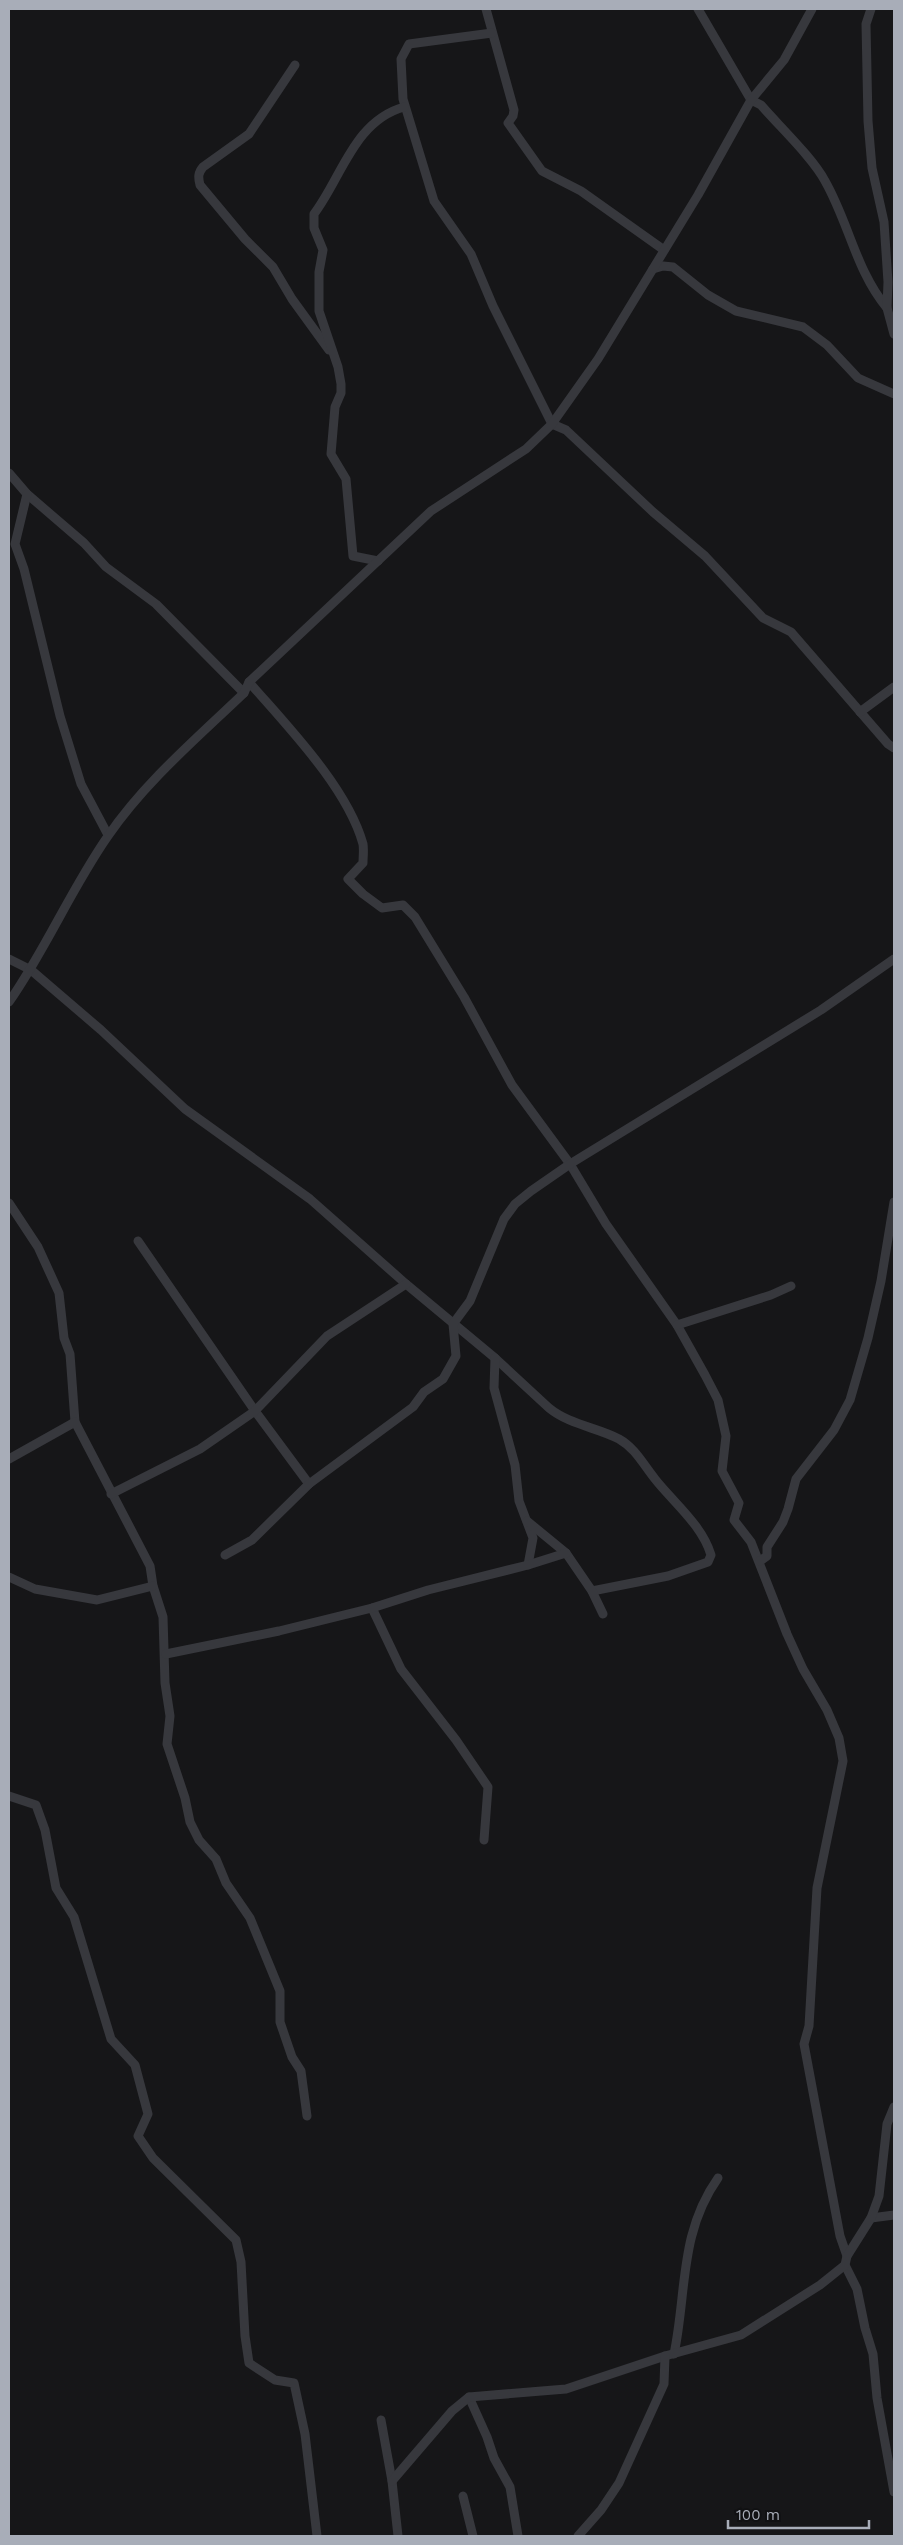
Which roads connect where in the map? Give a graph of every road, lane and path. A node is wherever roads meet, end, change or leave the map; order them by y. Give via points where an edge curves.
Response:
1 (486, 9) edge
2 (698, 9) edge
3 (812, 9) edge
4 (871, 9) edge
5 (492, 33) junction
6 (295, 65) dead end
7 (751, 100) junction
8 (404, 107) junction
9 (664, 250) junction
10 (653, 269) junction
11 (887, 308) junction
12 (894, 334) edge
13 (336, 361) junction
14 (894, 394) edge
15 (552, 424) junction
16 (9, 473) edge
17 (27, 494) junction
18 (378, 561) junction
19 (249, 682) junction
20 (894, 687) edge
21 (244, 693) junction
22 (860, 712) junction
23 (894, 748) edge
24 (108, 835) junction
25 (9, 959) edge
26 (894, 959) edge
27 (31, 970) junction
28 (9, 1002) edge
29 (570, 1164) junction
30 (894, 1202) edge
31 (9, 1203) edge
32 (893, 1219) edge
33 (138, 1241) dead end
34 (406, 1284) junction
35 (791, 1286) dead end
36 (453, 1324) junction
37 (677, 1325) junction
38 (495, 1358) junction
39 (255, 1411) junction
40 (75, 1422) junction
41 (9, 1459) edge
42 (309, 1484) junction
43 (111, 1494) junction
44 (524, 1519) junction
45 (566, 1552) junction
46 (225, 1555) dead end
47 (760, 1561) junction
48 (528, 1566) junction
49 (9, 1577) edge
50 (153, 1586) junction
51 (592, 1591) junction
52 (372, 1608) junction
53 (602, 1614) dead end
54 (166, 1654) junction
55 (9, 1796) edge
56 (484, 1840) dead end
57 (894, 2108) edge
58 (307, 2116) dead end
59 (718, 2178) dead end
60 (894, 2215) edge
61 (871, 2218) junction
62 (846, 2260) junction
63 (669, 2355) junction
64 (469, 2397) junction
65 (381, 2420) dead end
66 (392, 2480) junction
67 (894, 2492) edge
68 (463, 2496) dead end
69 (317, 2536) edge
70 (398, 2536) edge
71 (473, 2536) edge
72 (518, 2536) edge
73 (578, 2536) edge

1 - 5 street
2 - 7 street
3 - 7 street via 784,60
4 - 11 street via 866,24 868,121 872,168 884,222
5 - 8 street via 409,44 401,59
5 - 9 street via 514,110 508,125 542,171 581,191
6 - 13 street via 250,134 203,167 198,179 245,239 273,267
7 - 9 street
7 - 11 street via 761,105 823,176 861,267
8 - 13 street via 387,113 362,134 314,214 314,228 323,250 319,272 319,311
8 - 15 street via 434,201 471,254
9 - 10 street
10 - 14 street via 673,266 708,295 736,311 803,326 827,345 858,378
10 - 15 street via 598,359
11 - 12 street
13 - 18 street via 342,393 335,407 331,454 346,479 353,556
15 - 18 street via 526,449 431,511
15 - 22 street via 566,430 705,556 769,623 791,632
16 - 17 street
17 - 21 street via 84,543 106,567 156,604
17 - 24 street via 16,549 81,784
18 - 19 street
19 - 21 street
19 - 29 street via 344,801 363,845 363,863 348,879 382,908 403,905 414,917 464,997 512,1085
20 - 22 street
21 - 24 street via 155,778
22 - 23 street
24 - 27 street via 66,903
25 - 27 street
26 - 29 street via 821,1010
27 - 28 street
27 - 34 street via 185,1109 310,1199
29 - 36 street via 531,1191 504,1219 470,1301
29 - 37 street via 606,1224
30 - 32 street
31 - 40 street via 38,1248 59,1293 64,1338 70,1354
32 - 47 street via 868,1338 850,1400 834,1430 796,1479 783,1522 767,1547 766,1556
33 - 39 street
34 - 36 street
34 - 39 street via 327,1336
35 - 37 street
36 - 38 street
36 - 42 street via 456,1356 443,1379 424,1392 413,1407
37 - 47 street via 718,1400 726,1436 722,1470 739,1503 734,1520 751,1542
38 - 44 street via 494,1388 515,1465 518,1501
38 - 51 street via 558,1416 627,1444 708,1544 711,1556 701,1565 668,1576
39 - 42 street
39 - 43 street via 200,1449
40 - 41 street
40 - 43 street
42 - 46 street via 252,1540
43 - 50 street via 150,1566
44 - 45 street
44 - 48 street via 533,1538
45 - 48 street
45 - 51 street
47 - 62 street via 787,1634 839,1738 842,1761 816,1888 809,2026 804,2044
48 - 52 street via 428,1590
49 - 50 street via 35,1590 97,1600
50 - 54 street via 164,1617
51 - 53 street
52 - 54 street
52 - 56 street via 400,1668 488,1787
54 - 58 street via 165,1683 170,1716 167,1744 186,1798 190,1822 250,1918 280,1991 280,2022 292,2057 301,2071
55 - 69 street via 36,1806 45,1830 56,1888 74,1918 111,2039 135,2065 148,2114 138,2136 153,2158 236,2240 242,2262 249,2363 275,2380 294,2384 305,2434
57 - 61 street via 887,2124 879,2196
59 - 63 street via 708,2191 694,2222
60 - 61 street
61 - 62 street
62 - 63 street via 820,2285 741,2335
62 - 67 street via 857,2289 873,2354 877,2398
63 - 64 street via 566,2388
63 - 73 street via 664,2384 619,2483
64 - 66 street via 452,2411
64 - 72 street via 494,2458 510,2487
65 - 66 street
66 - 70 street
68 - 71 street

